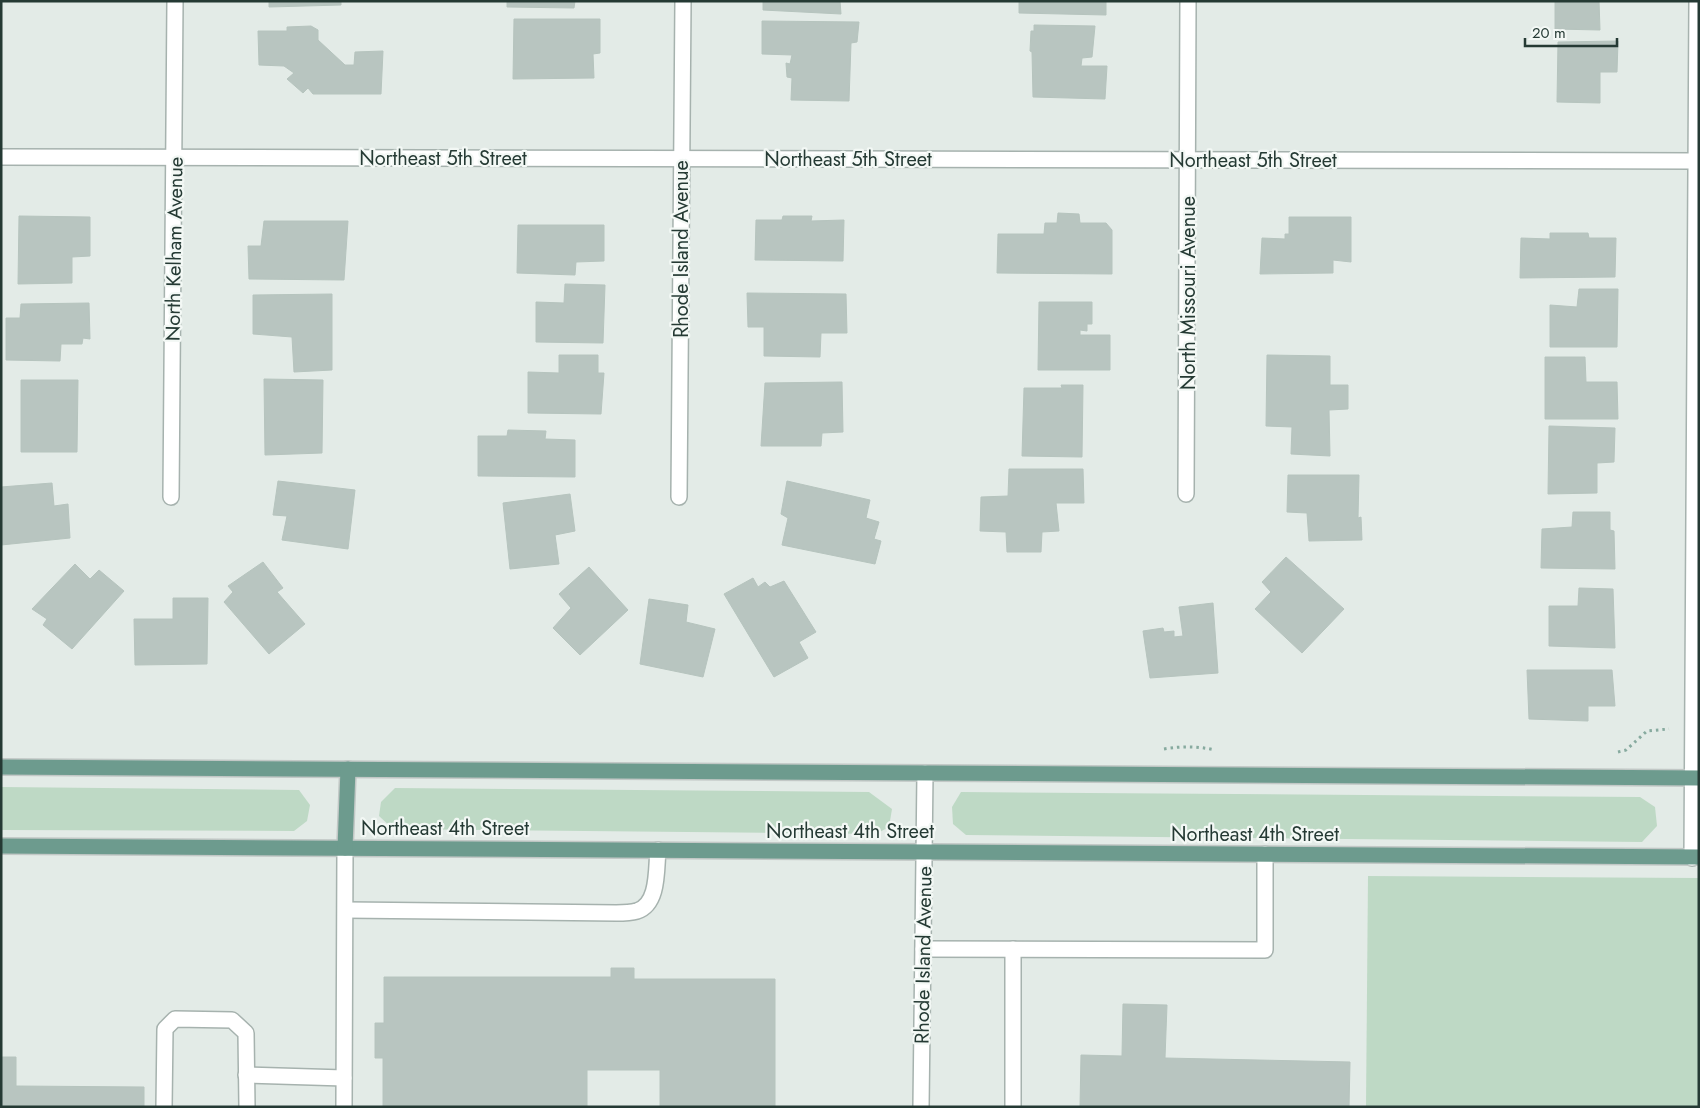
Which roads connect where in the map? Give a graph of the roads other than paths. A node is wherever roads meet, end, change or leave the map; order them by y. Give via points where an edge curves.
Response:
1 (175, 1) edge
2 (683, 1) edge
3 (1188, 1) edge
4 (1697, 1) edge
5 (1, 157) edge
6 (175, 158) junction
7 (681, 158) junction
8 (1188, 160) junction
9 (1695, 161) junction
10 (1186, 494) dead end
11 (171, 497) dead end
12 (679, 497) dead end
13 (1, 767) edge
14 (348, 769) junction
15 (925, 772) junction
16 (1695, 778) edge
17 (1, 846) edge
18 (345, 848) junction
19 (658, 850) junction
20 (924, 851) junction
21 (1265, 854) junction
22 (1695, 858) edge
23 (346, 910) junction
24 (923, 949) junction
25 (1013, 949) junction
26 (246, 1075) junction
27 (344, 1078) junction
28 (164, 1107) edge
29 (247, 1107) edge
30 (344, 1107) edge
31 (921, 1107) edge
32 (1013, 1107) edge

1 - 6 street, North Kelham Avenue
2 - 7 street, Rhode Island Avenue
3 - 8 street, North Missouri Avenue
4 - 9 street
5 - 6 street, Northeast 5th Street
6 - 7 street, Northeast 5th Street
6 - 11 street, North Kelham Avenue
7 - 8 street, Northeast 5th Street
7 - 12 street, Rhode Island Avenue
8 - 9 street, Northeast 5th Street
8 - 10 street, North Missouri Avenue
9 - 16 street
13 - 14 main road
14 - 15 main road
14 - 18 main road
15 - 16 main road
15 - 20 street, Rhode Island Avenue
16 - 22 street
17 - 18 main road, Northeast 4th Street
18 - 19 main road, Northeast 4th Street
18 - 23 street
19 - 20 main road, Northeast 4th Street
19 - 23 street via 653,892 649,903 638,911
20 - 21 main road, Northeast 4th Street
20 - 24 street, Rhode Island Avenue
21 - 22 main road, Northeast 4th Street
21 - 25 street via 1265,950
23 - 27 street
24 - 25 street
24 - 31 street, Rhode Island Avenue
25 - 32 street
26 - 27 street
26 - 28 street via 246,1033 232,1020 175,1019 165,1029
26 - 29 street
27 - 30 street

